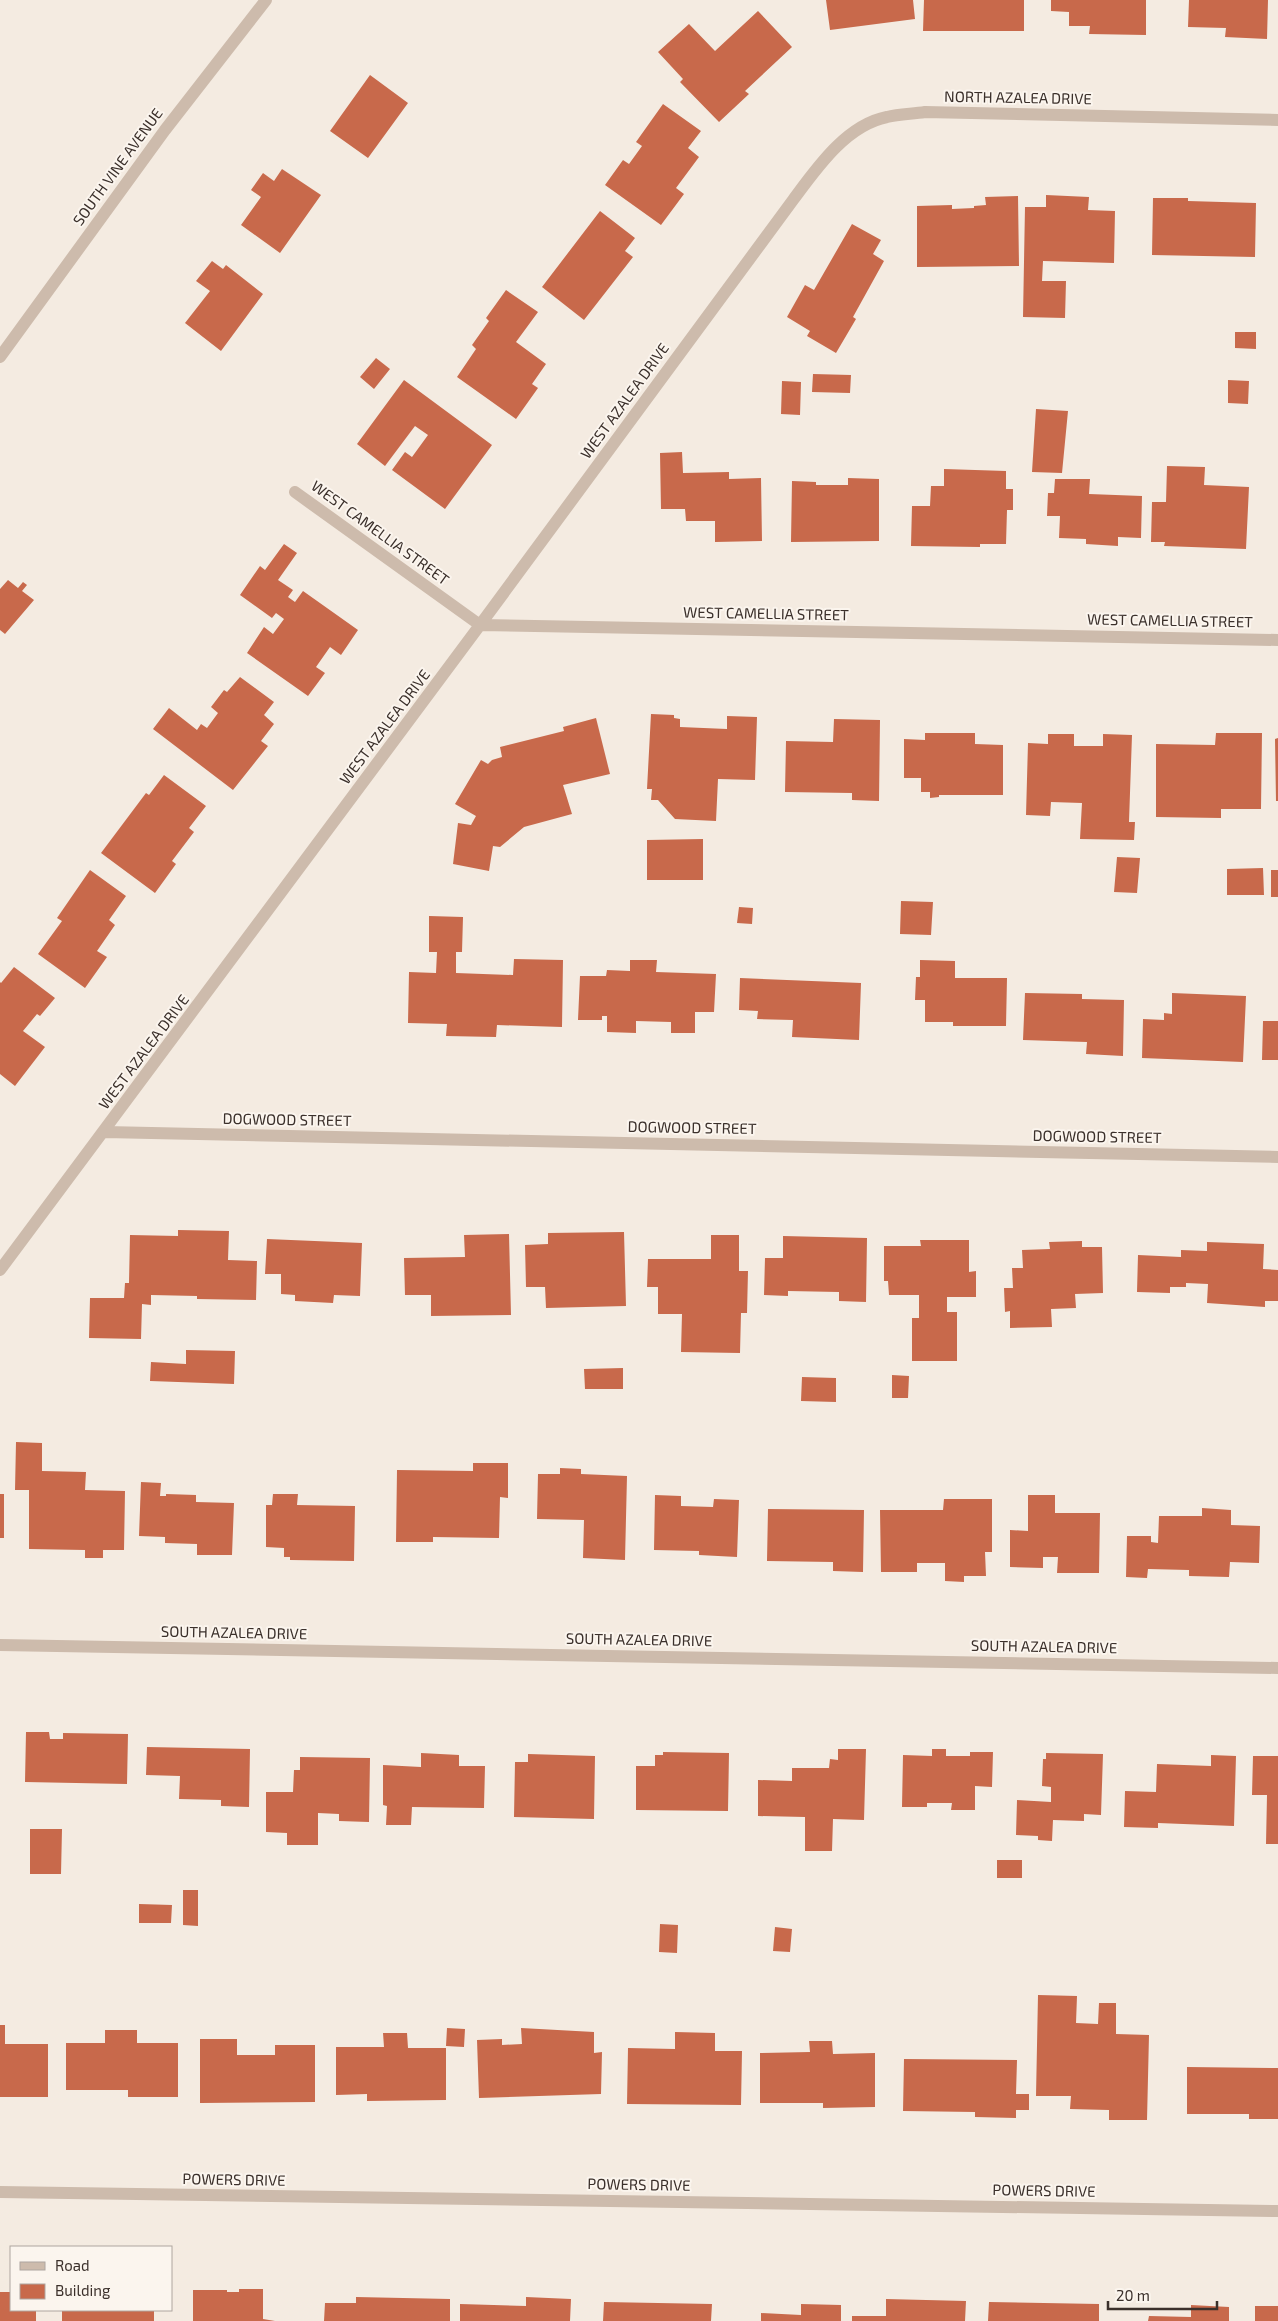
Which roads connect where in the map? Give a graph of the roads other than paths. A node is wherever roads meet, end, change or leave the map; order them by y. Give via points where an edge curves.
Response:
1 (266, 0) edge
2 (1278, 120) edge
3 (793, 200) joint
4 (0, 357) edge
5 (295, 492) dead end
6 (480, 625) junction
7 (1278, 640) edge
8 (105, 1132) junction
9 (1278, 1157) edge
10 (0, 1270) edge
11 (0, 1645) edge
12 (1278, 1668) edge
13 (0, 2192) edge
14 (1278, 2211) edge

1 - 4 street, SOUTH VINE AVENUE via 165,130
2 - 3 street, NORTH AZALEA DRIVE via 925,112 885,117 848,135 819,164
3 - 6 street, WEST AZALEA DRIVE
5 - 6 street, WEST CAMELLIA STREET
6 - 7 street, WEST CAMELLIA STREET
6 - 8 street, WEST AZALEA DRIVE
8 - 9 street, DOGWOOD STREET
8 - 10 street, WEST AZALEA DRIVE
11 - 12 street, SOUTH AZALEA DRIVE
13 - 14 street, POWERS DRIVE

